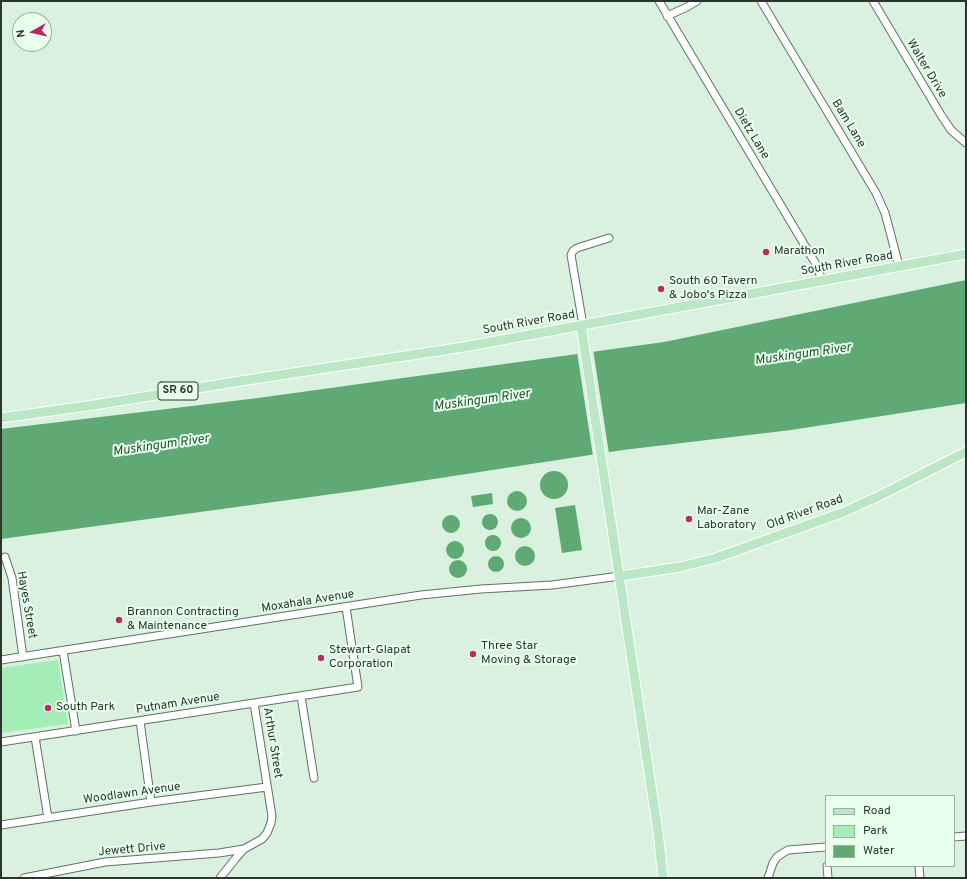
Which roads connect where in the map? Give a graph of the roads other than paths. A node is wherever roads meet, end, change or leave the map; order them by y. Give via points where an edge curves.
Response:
1 (659, 1) edge
2 (698, 1) edge
3 (761, 1) edge
4 (873, 1) edge
5 (667, 16) junction
6 (966, 143) edge
7 (609, 238) dead end
8 (966, 254) edge
9 (899, 266) junction
10 (822, 280) junction
11 (582, 325) junction
12 (1, 418) edge
13 (966, 452) edge
14 (5, 557) dead end
15 (620, 576) junction
16 (346, 607) junction
17 (63, 651) junction
18 (23, 657) junction
19 (1, 660) edge
20 (301, 696) junction
21 (254, 703) junction
22 (140, 721) junction
23 (76, 731) junction
24 (35, 737) junction
25 (1, 742) edge
26 (314, 778) dead end
27 (267, 787) junction
28 (151, 802) junction
29 (48, 818) junction
30 (1, 825) edge
31 (966, 836) edge
32 (955, 837) edge
33 (825, 848) edge
34 (244, 850) junction
35 (827, 867) edge
36 (919, 867) edge
37 (56, 874) edge
38 (24, 878) edge
39 (220, 878) edge
40 (663, 878) edge
41 (768, 878) edge
42 (828, 878) edge
43 (920, 878) edge

1 - 5 street, Dietz Lane
2 - 5 street
3 - 9 street, Bam Lane via 879,198 888,221
4 - 6 street, Walter Drive via 941,115 951,130
5 - 10 street, Dietz Lane via 802,240
7 - 11 street via 577,248 571,255
8 - 9 main road, South River Road / SR 60
9 - 10 main road, South River Road / SR 60
10 - 11 main road, South River Road / SR 60
11 - 12 main road, South River Road / SR 60 via 464,347
11 - 15 main road
13 - 15 main road, Old River Road via 844,512 716,558 680,567
14 - 18 street, Hayes Street via 12,578
15 - 16 street, Moxahala Avenue via 552,585 421,595
15 - 40 main road
16 - 17 street, Moxahala Avenue
16 - 20 street, Putnam Avenue via 358,687
17 - 18 street, Moxahala Avenue
17 - 23 street
18 - 19 street, Moxahala Avenue
20 - 21 street, Putnam Avenue
20 - 26 street
21 - 22 street, Putnam Avenue
21 - 27 street, Arthur Street
22 - 23 street, Putnam Avenue
22 - 28 street
23 - 24 street, Putnam Avenue
24 - 25 street, Putnam Avenue
24 - 29 street
27 - 28 street, Woodlawn Avenue
27 - 34 street, Arthur Street via 271,823 262,839
28 - 29 street, Woodlawn Avenue
29 - 30 street, Woodlawn Avenue
31 - 32 street
33 - 41 street via 788,850 777,857
34 - 37 street, Jewett Drive via 105,862
34 - 39 street
35 - 42 street
36 - 43 street
37 - 38 street, Jewett Drive

